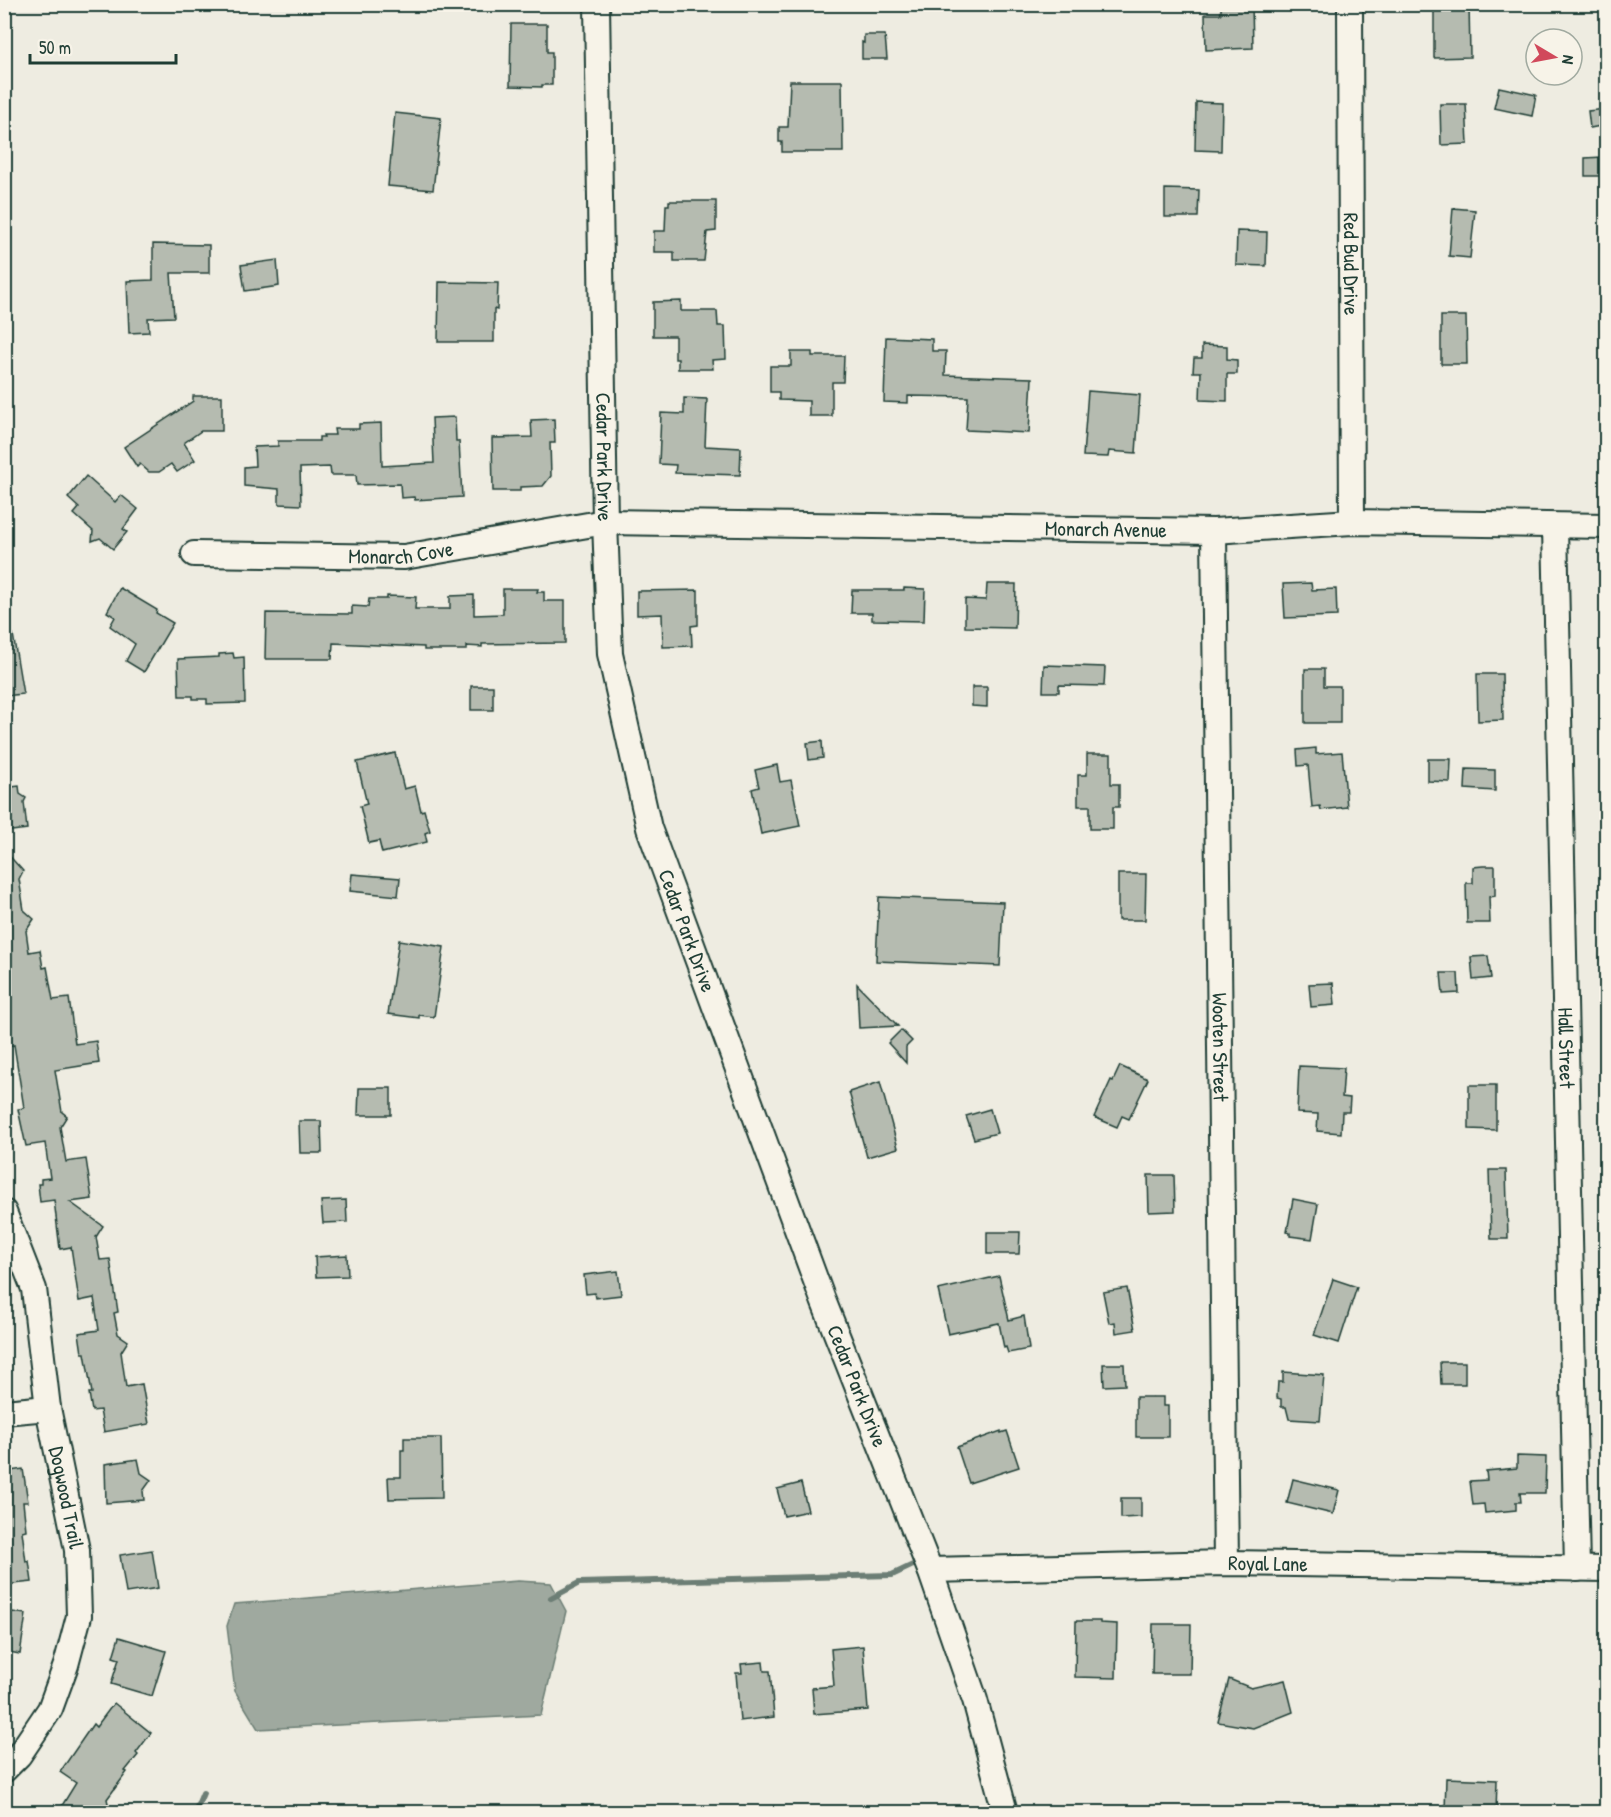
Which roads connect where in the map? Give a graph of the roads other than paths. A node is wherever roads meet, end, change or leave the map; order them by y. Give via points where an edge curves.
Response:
1 (597, 4) edge
2 (1350, 4) edge
3 (605, 522) junction
4 (1352, 522) junction
5 (1555, 526) junction
6 (1606, 526) edge
7 (1214, 531) junction
8 (194, 554) dead end
9 (4, 1212) edge
10 (48, 1408) junction
11 (4, 1412) edge
12 (1226, 1563) junction
13 (1577, 1569) junction
14 (1606, 1569) edge
15 (930, 1570) junction
16 (4, 1770) edge
17 (1005, 1812) edge

1 - 3 street, Cedar Park Drive
2 - 4 street, Red Bud Drive
3 - 7 street, Monarch Avenue
3 - 8 street, Monarch Cove via 404,556
3 - 15 street, Cedar Park Drive via 610,654 649,828 822,1300
4 - 5 street, Monarch Avenue
4 - 7 street, Monarch Avenue
5 - 6 street, Monarch Avenue
5 - 13 street, Hall Street
7 - 12 street, Wooten Street
9 - 10 street, Dogwood Trail via 33,1288
10 - 11 street
10 - 16 street, Dogwood Trail via 77,1550 79,1616 50,1709
12 - 13 street, Royal Lane
12 - 15 street, Royal Lane
13 - 14 street, Royal Lane
15 - 17 street, Cedar Park Drive via 975,1700

